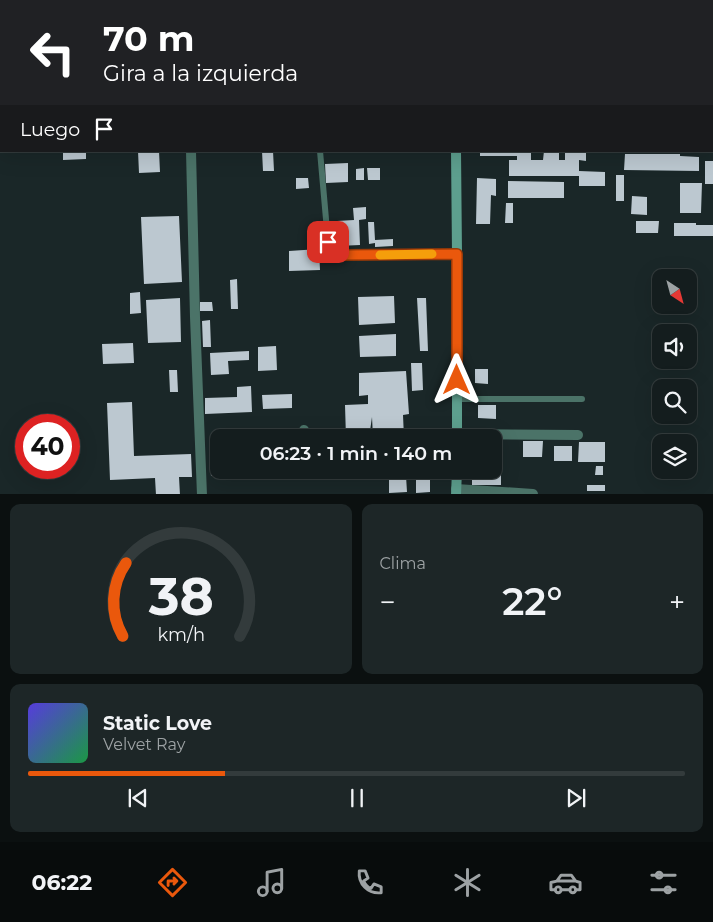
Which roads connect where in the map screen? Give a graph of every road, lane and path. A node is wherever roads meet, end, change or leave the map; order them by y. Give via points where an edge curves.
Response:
1 (191, 152) edge
2 (320, 152) edge
3 (456, 152) edge
4 (457, 254) junction
5 (457, 398) junction
6 (582, 399) dead end
7 (457, 429) edge
8 (578, 435) dead end
9 (502, 436) edge
10 (457, 479) edge
11 (456, 492) edge
12 (202, 494) edge
13 (533, 494) edge

1 - 12 street
2 - 4 lane via 328,242 337,253
3 - 4 street
4 - 5 street
5 - 6 lane
5 - 7 street
8 - 9 street
10 - 11 street
11 - 13 street

